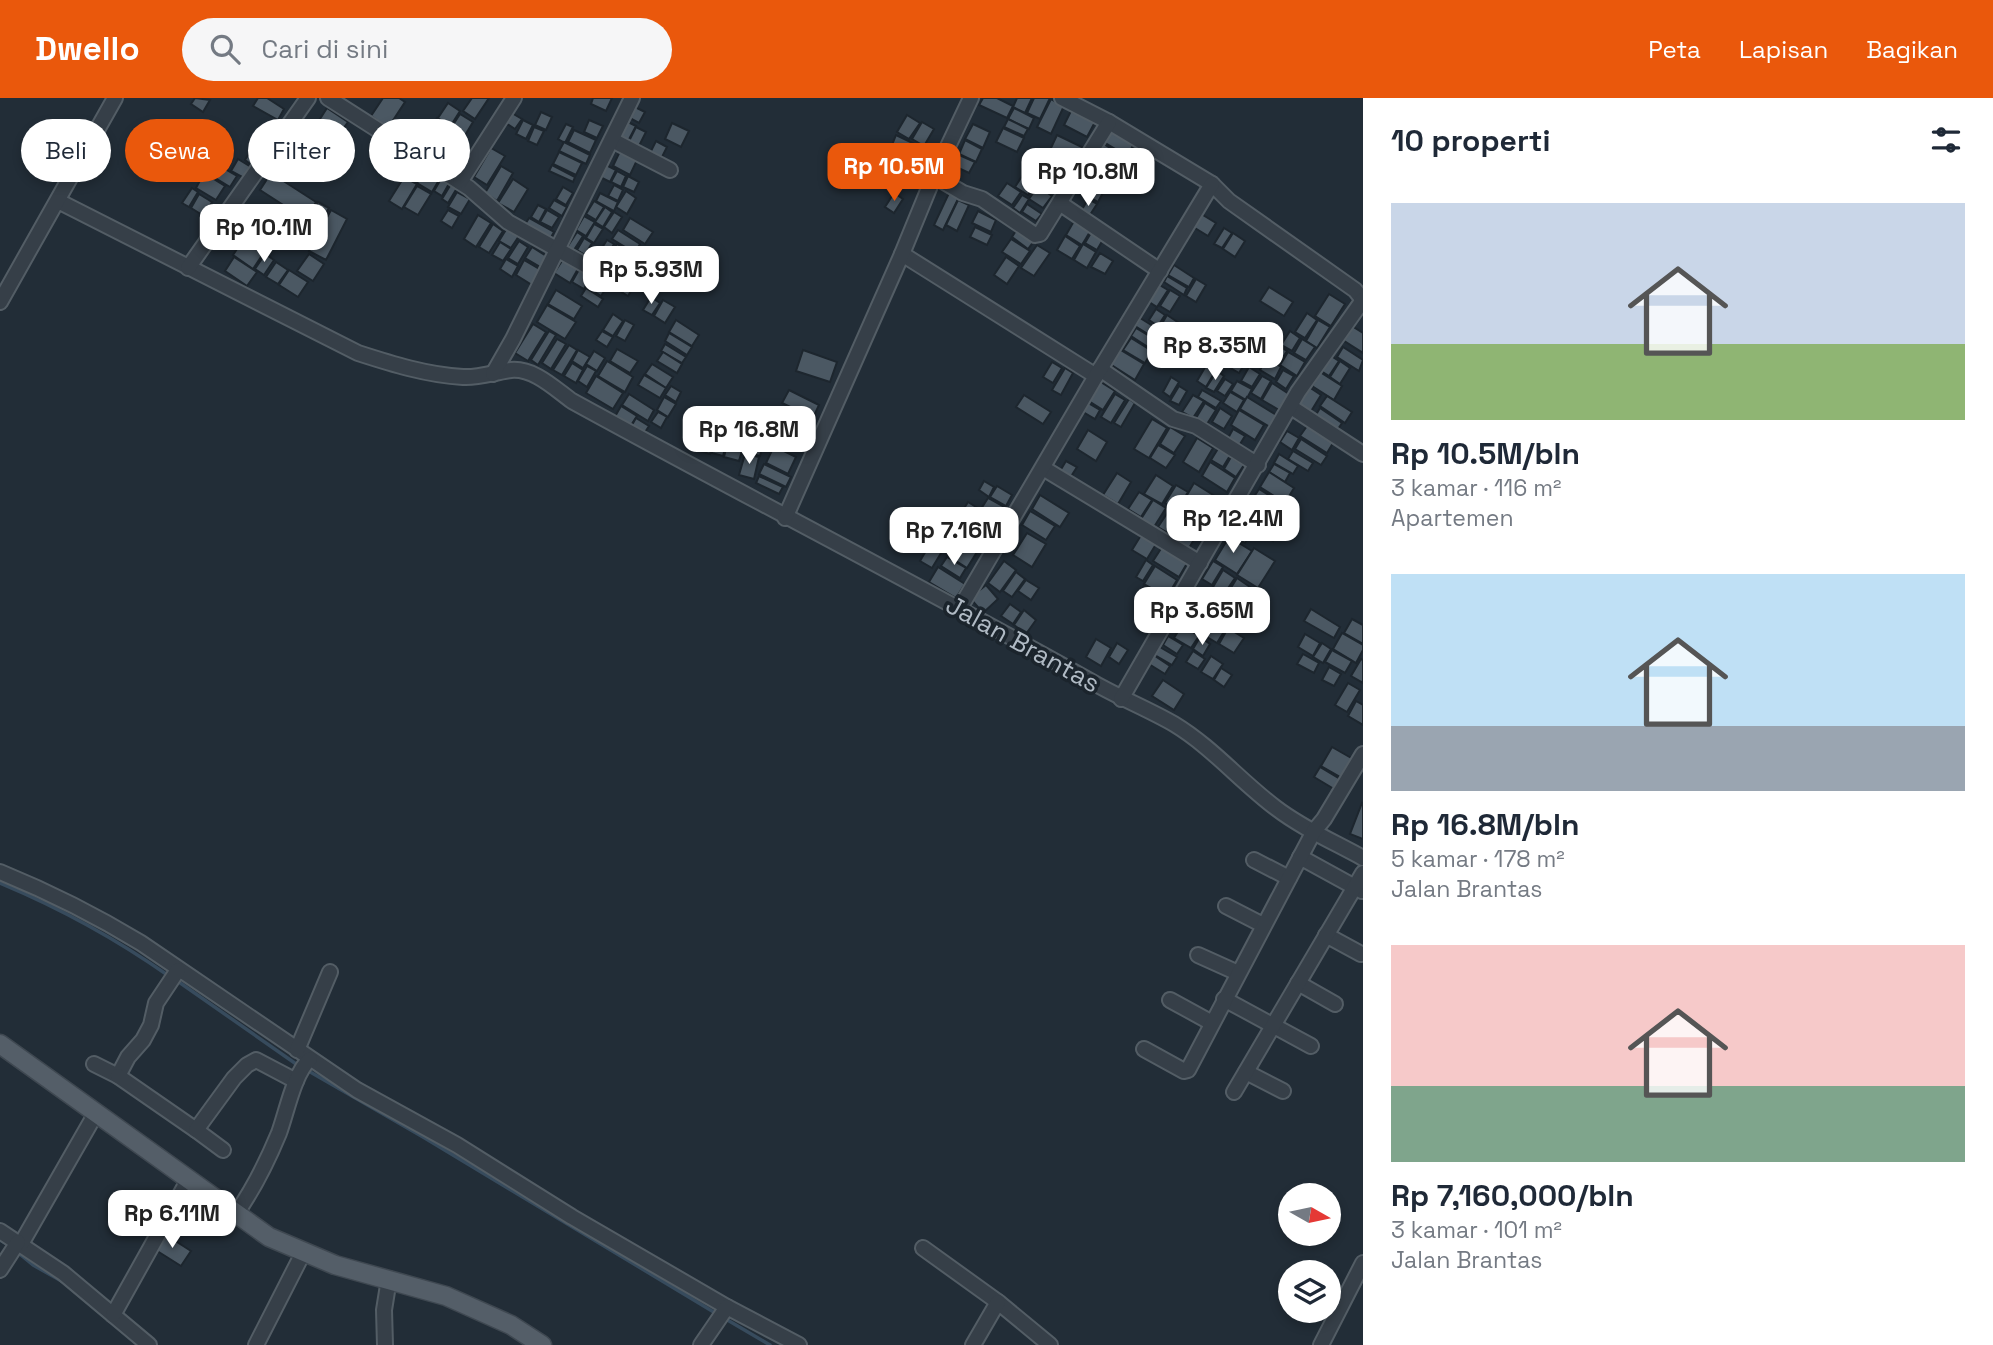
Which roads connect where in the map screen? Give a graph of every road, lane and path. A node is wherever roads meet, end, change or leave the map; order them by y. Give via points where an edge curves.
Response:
1 (308, 98) edge
2 (328, 98) edge
3 (514, 98) edge
4 (632, 98) edge
5 (971, 98) edge
6 (1062, 98) edge
7 (108, 101) edge
8 (1110, 122) junction
9 (369, 124) edge
10 (612, 140) junction
11 (470, 166) edge
12 (670, 170) dead end
13 (934, 176) junction
14 (460, 182) edge
15 (1212, 184) junction
16 (58, 201) junction
17 (1061, 204) junction
18 (557, 250) junction
19 (902, 254) junction
20 (188, 268) junction
21 (596, 271) dead end
22 (1160, 271) junction
23 (1363, 300) edge
24 (0, 302) edge
25 (1098, 373) junction
26 (493, 374) junction
27 (1291, 407) junction
28 (1363, 454) edge
29 (1258, 465) junction
30 (1042, 468) junction
31 (785, 518) junction
32 (1200, 563) junction
33 (960, 608) junction
34 (1121, 699) junction
35 (1363, 754) edge
36 (1314, 831) junction
37 (1300, 857) junction
38 (1363, 858) edge
39 (1254, 860) dead end
40 (0, 872) edge
41 (1363, 873) edge
42 (1289, 878) junction
43 (1359, 890) edge
44 (1226, 906) dead end
45 (1264, 925) junction
46 (1326, 935) junction
47 (1362, 954) edge
48 (1198, 955) dead end
49 (330, 972) dead end
50 (1238, 974) junction
51 (175, 976) junction
52 (1298, 983) junction
53 (1224, 999) junction
54 (1170, 1000) dead end
55 (1335, 1004) dead end
56 (1212, 1023) junction
57 (1273, 1026) junction
58 (0, 1044) edge
59 (1311, 1046) dead end
60 (1143, 1049) dead end
61 (297, 1050) junction
62 (94, 1064) dead end
63 (302, 1069) junction
64 (1246, 1072) junction
65 (118, 1076) junction
66 (1283, 1091) dead end
67 (1234, 1092) dead end
68 (96, 1112) junction
69 (196, 1130) junction
70 (223, 1150) dead end
71 (189, 1179) junction
72 (241, 1208) junction
73 (0, 1231) edge
74 (16, 1246) junction
75 (923, 1248) dead end
76 (303, 1253) junction
77 (1363, 1263) edge
78 (0, 1270) edge
79 (389, 1279) junction
80 (998, 1303) junction
81 (722, 1313) junction
82 (113, 1315) junction
83 (520, 1339) edge
84 (149, 1345) edge
85 (256, 1345) edge
86 (385, 1345) edge
87 (542, 1345) edge
88 (701, 1345) edge
89 (799, 1345) edge
90 (973, 1345) edge
91 (1050, 1345) edge
92 (1321, 1345) edge

1 - 20 street
2 - 9 street
3 - 11 street
4 - 10 street
5 - 13 street
6 - 8 street
7 - 16 street
8 - 15 street
8 - 17 street
10 - 12 street
10 - 18 street
13 - 17 street via 982,198 1035,235
13 - 19 street
14 - 18 street via 508,222
15 - 22 street
15 - 23 street
16 - 20 street, Jalan Brantas
16 - 24 street
17 - 22 street
18 - 21 street
18 - 26 street
19 - 25 street
19 - 31 street
20 - 26 street, Jalan Brantas via 358,354 404,368 464,377
22 - 25 street
23 - 27 street
25 - 29 street
25 - 30 street
26 - 31 street, Jalan Brantas via 530,373 572,401
27 - 28 street
27 - 29 street
29 - 32 street
30 - 32 street
30 - 33 street
31 - 33 street, Jalan Brantas
32 - 34 street
33 - 34 street, Jalan Brantas
34 - 36 street, Jalan Brantas via 1173,724 1212,750 1245,784
35 - 36 street
36 - 37 street
36 - 38 street, Jalan Brantas
37 - 42 street
37 - 43 street
39 - 42 street
40 - 51 street via 104,921
41 - 43 street
42 - 45 street
43 - 46 street
44 - 45 street
45 - 50 street
46 - 47 street
46 - 52 street
48 - 50 street
49 - 61 street
50 - 53 street
51 - 61 street
51 - 65 street via 156,1003 143,1041
52 - 55 street
52 - 57 street
53 - 56 street
53 - 57 street
54 - 56 street
56 - 60 street via 1186,1071
57 - 59 street
57 - 64 street
58 - 68 main road
61 - 63 street
62 - 65 street
63 - 69 street via 252,1061
63 - 72 street via 258,1181
63 - 81 street via 356,1090 457,1145
64 - 66 street
64 - 67 street
65 - 69 street
68 - 71 main road
68 - 74 street
69 - 70 street
71 - 72 main road
71 - 82 street
72 - 76 main road via 269,1237
73 - 74 street
74 - 78 street
74 - 82 street via 64,1273
75 - 80 street
76 - 79 main road
76 - 85 street
77 - 92 street
79 - 83 main road via 446,1296 511,1325
79 - 86 street
80 - 90 street
80 - 91 street
81 - 88 street
81 - 89 street
82 - 84 street
83 - 87 main road

